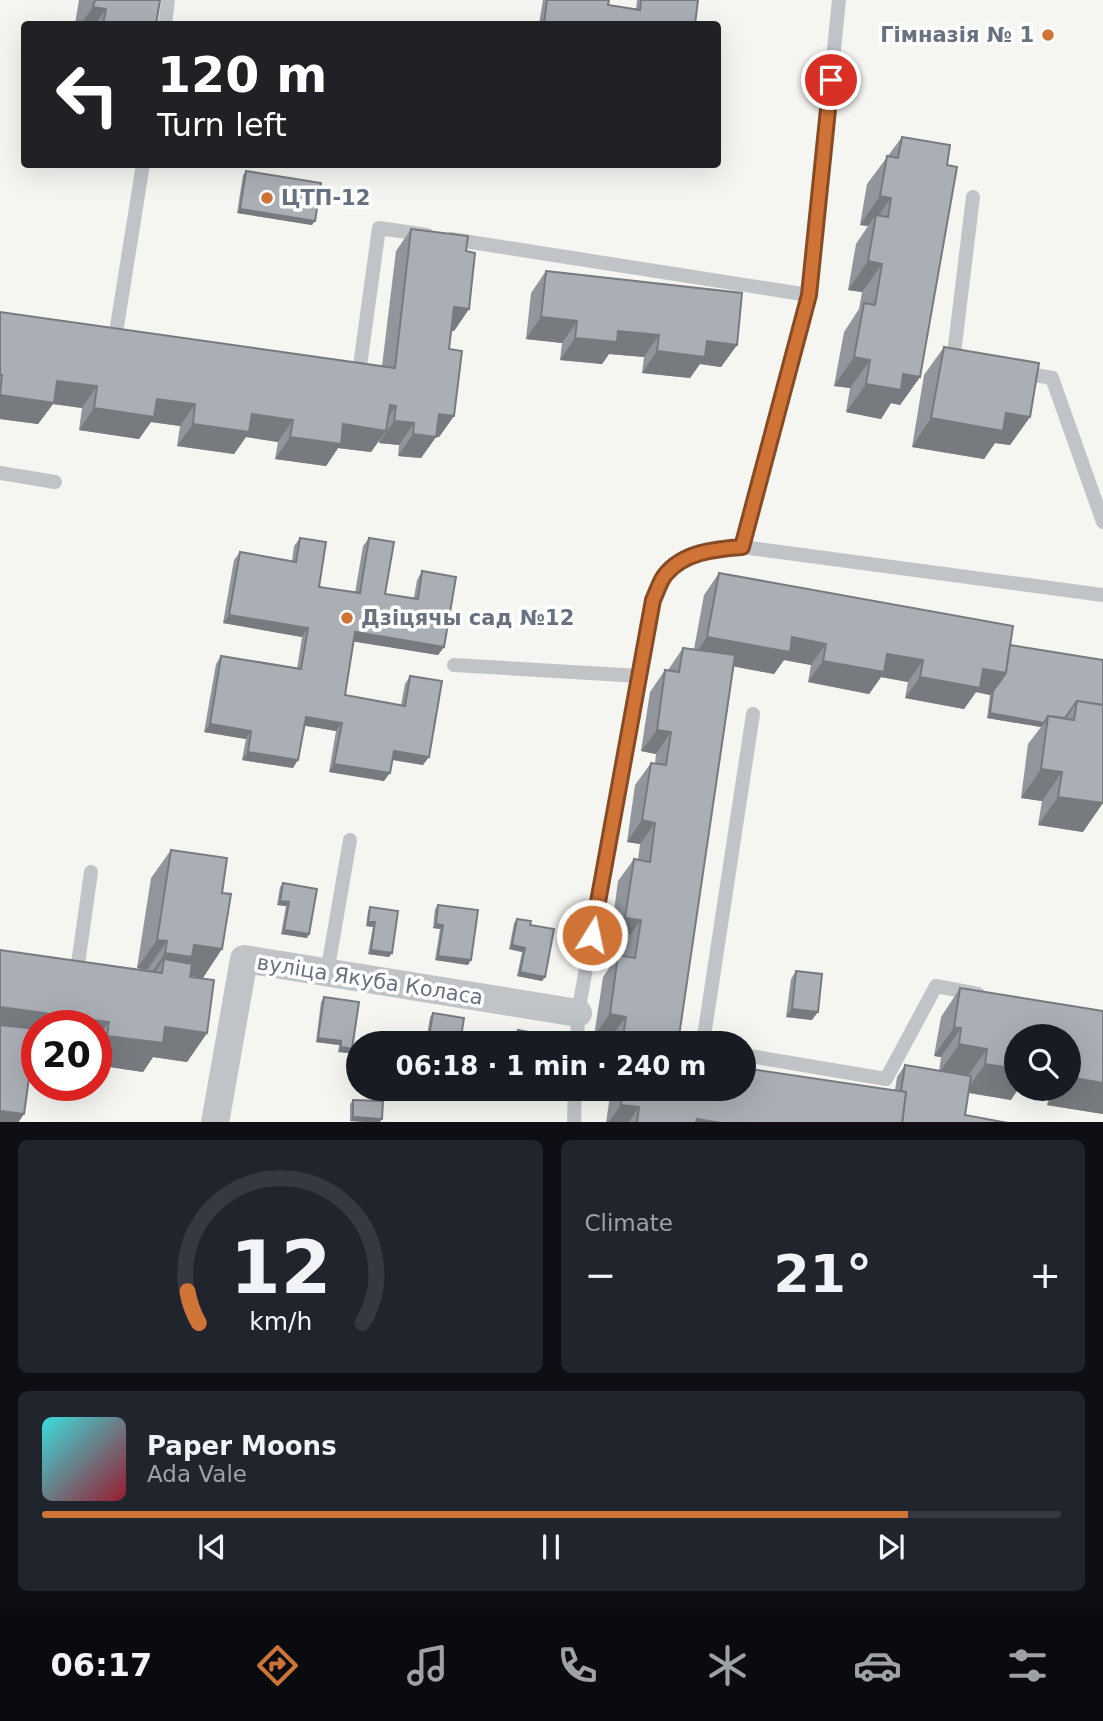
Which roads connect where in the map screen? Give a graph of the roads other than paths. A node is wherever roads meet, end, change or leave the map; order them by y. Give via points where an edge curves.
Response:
1 (169, 0) edge
2 (839, 0) edge
3 (166, 21) edge
4 (141, 168) edge
5 (973, 197) dead end
6 (809, 295) junction
7 (142, 343) edge
8 (965, 364) edge
9 (332, 369) edge
10 (1003, 370) edge
11 (0, 473) edge
12 (55, 482) dead end
13 (1103, 522) edge
14 (742, 547) junction
15 (1103, 595) edge
16 (454, 665) dead end
17 (639, 676) junction
18 (753, 714) dead end
19 (350, 840) dead end
20 (91, 872) dead end
21 (51, 968) edge
22 (327, 973) junction
23 (987, 995) edge
24 (578, 1013) junction
25 (577, 1031) edge
26 (705, 1031) edge
27 (756, 1057) edge
28 (574, 1101) edge
29 (215, 1122) edge
30 (573, 1122) edge

1 - 3 lane
2 - 6 lane
4 - 7 lane via 109,338
5 - 8 lane via 953,362
6 - 9 lane via 379,228 359,373
6 - 14 lane
10 - 13 lane via 1052,378
11 - 12 lane
14 - 15 lane
14 - 17 lane via 710,549 683,559 665,575 653,600
16 - 17 lane
17 - 24 lane
18 - 26 lane
19 - 22 lane
20 - 21 lane via 76,971
22 - 24 street, вуліца Якуба Коласа
22 - 29 street, вуліца Якуба Коласа via 244,959
23 - 27 lane via 936,986 886,1079
24 - 25 lane
28 - 30 lane

